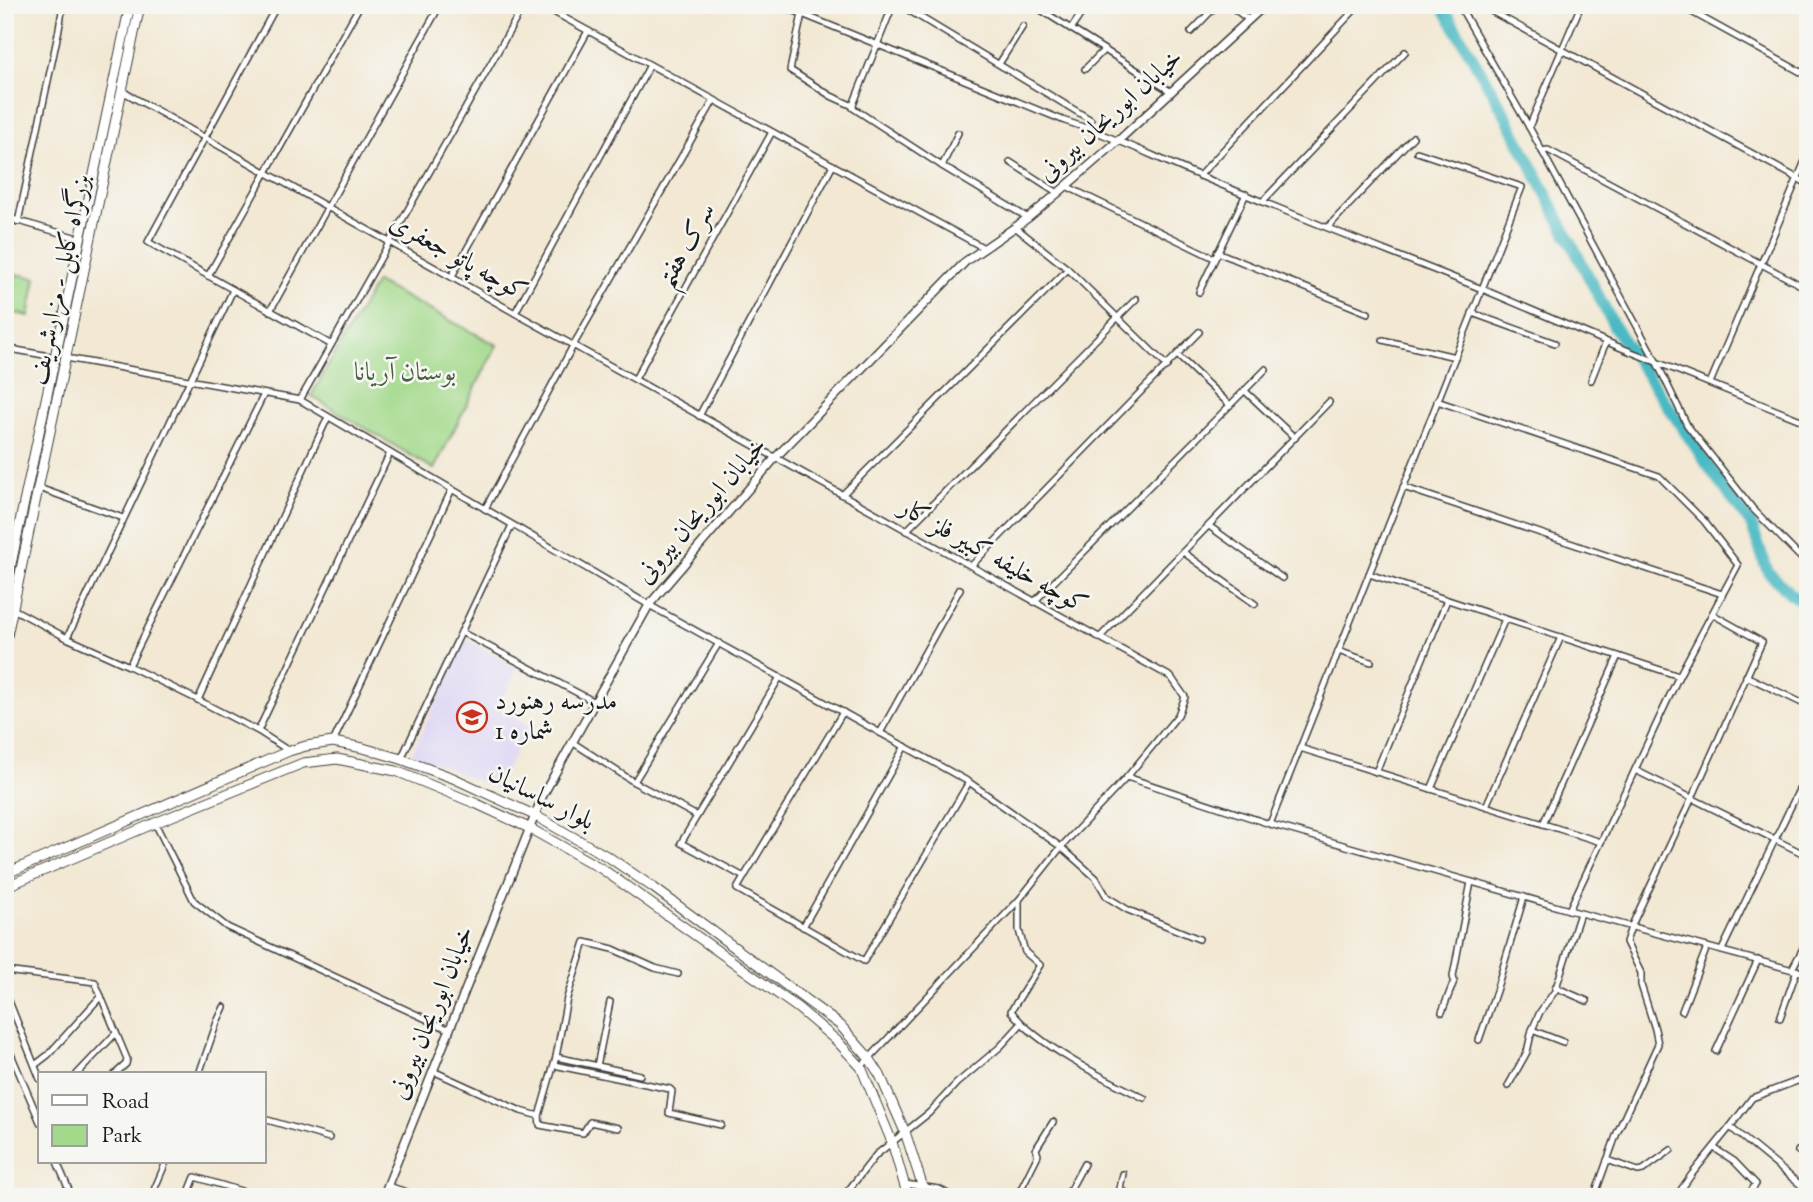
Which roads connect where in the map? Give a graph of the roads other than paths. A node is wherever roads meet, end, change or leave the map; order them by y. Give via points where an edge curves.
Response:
1 (63, 5) edge
2 (130, 5) edge
3 (140, 5) edge
4 (277, 5) edge
5 (360, 5) edge
6 (440, 5) edge
7 (524, 5) edge
8 (541, 5) edge
9 (780, 5) edge
10 (807, 5) edge
11 (893, 5) edge
12 (900, 5) edge
13 (1033, 5) edge
14 (1087, 5) edge
15 (1216, 5) edge
16 (1229, 5) edge
17 (1265, 5) edge
18 (1359, 5) edge
19 (1459, 5) edge
20 (1480, 5) edge
21 (1581, 5) edge
22 (1679, 5) edge
23 (802, 14) junction
24 (1249, 20) junction
25 (1023, 26) dead end
26 (1071, 29) junction
27 (588, 31) junction
28 (1191, 32) dead end
29 (877, 46) junction
30 (1562, 49) junction
31 (1104, 50) junction
32 (1405, 52) dead end
33 (999, 64) junction
34 (650, 65) junction
35 (1085, 69) dead end
36 (1808, 76) edge
37 (122, 91) junction
38 (1170, 91) junction
39 (714, 100) junction
40 (853, 106) junction
41 (1529, 127) junction
42 (1088, 128) junction
43 (772, 132) junction
44 (958, 133) dead end
45 (1413, 137) dead end
46 (204, 138) junction
47 (1118, 140) junction
48 (1542, 151) junction
49 (1417, 152) dead end
50 (1808, 154) edge
51 (1010, 162) dead end
52 (833, 165) junction
53 (942, 166) junction
54 (265, 173) junction
55 (1199, 176) junction
56 (1797, 178) junction
57 (1808, 184) edge
58 (1066, 186) junction
59 (1058, 193) junction
60 (1246, 194) junction
61 (1263, 201) junction
62 (327, 207) junction
63 (5, 217) edge
64 (1028, 218) junction
65 (18, 222) junction
66 (1015, 227) junction
67 (1328, 227) junction
68 (86, 241) junction
69 (389, 242) junction
70 (984, 248) junction
71 (1216, 255) junction
72 (1761, 264) junction
73 (1068, 269) junction
74 (208, 276) junction
75 (452, 276) junction
76 (1482, 289) junction
77 (1808, 289) edge
78 (233, 290) junction
79 (1199, 292) dead end
80 (1136, 299) dead end
81 (270, 310) junction
82 (514, 313) junction
83 (1368, 313) dead end
84 (1472, 313) junction
85 (1117, 317) junction
86 (1199, 332) dead end
87 (1383, 340) dead end
88 (1606, 342) junction
89 (1555, 343) dead end
90 (330, 344) junction
91 (574, 344) junction
92 (5, 348) edge
93 (1177, 355) junction
94 (55, 357) junction
95 (1455, 357) junction
96 (66, 359) junction
97 (1656, 361) junction
98 (1167, 366) junction
99 (1266, 369) dead end
100 (635, 379) junction
101 (1591, 380) dead end
102 (188, 381) junction
103 (1710, 383) junction
104 (1245, 391) junction
105 (264, 394) junction
106 (299, 400) junction
107 (1437, 401) junction
108 (1329, 402) dead end
109 (1230, 405) junction
110 (699, 416) junction
111 (328, 417) junction
112 (1808, 423) edge
113 (1295, 438) junction
114 (390, 453) junction
115 (776, 457) junction
116 (1403, 487) junction
117 (38, 488) junction
118 (452, 489) junction
119 (842, 495) junction
120 (485, 509) junction
121 (123, 518) junction
122 (513, 525) junction
123 (1209, 526) junction
124 (906, 531) junction
125 (1183, 552) junction
126 (1808, 565) edge
127 (971, 566) junction
128 (1369, 574) junction
129 (1282, 578) dead end
130 (960, 589) dead end
131 (5, 592) edge
132 (1722, 594) junction
133 (1447, 600) junction
134 (1034, 602) junction
135 (1255, 604) dead end
136 (649, 605) junction
137 (13, 609) junction
138 (1712, 614) junction
139 (1505, 619) junction
140 (461, 632) junction
141 (1561, 637) junction
142 (66, 638) junction
143 (1099, 638) junction
144 (719, 643) junction
145 (5, 645) edge
146 (1338, 651) junction
147 (1618, 656) junction
148 (1371, 662) dead end
149 (130, 666) junction
150 (1679, 676) junction
151 (1746, 676) junction
152 (780, 677) junction
153 (198, 700) junction
154 (595, 702) junction
155 (1808, 706) edge
156 (843, 712) junction
157 (258, 731) junction
158 (880, 733) junction
159 (333, 742) junction
160 (572, 742) junction
161 (905, 746) junction
162 (1300, 748) junction
163 (289, 751) junction
164 (401, 759) junction
165 (1635, 770) junction
166 (1808, 771) edge
167 (1376, 772) junction
168 (1127, 776) junction
169 (634, 782) junction
170 (969, 782) junction
171 (1431, 789) junction
172 (1692, 798) junction
173 (1486, 806) junction
174 (534, 815) junction
175 (697, 816) junction
176 (155, 823) junction
177 (1270, 824) junction
178 (1543, 824) junction
179 (529, 828) junction
180 (1775, 840) junction
181 (1601, 842) junction
182 (1061, 847) junction
183 (1808, 856) edge
184 (5, 874) edge
185 (744, 877) junction
186 (1471, 882) junction
187 (5, 887) edge
188 (1524, 897) junction
189 (1019, 900) junction
190 (1569, 910) junction
191 (1580, 913) junction
192 (803, 927) junction
193 (1631, 927) junction
194 (1199, 939) dead end
195 (1808, 939) edge
196 (1707, 947) junction
197 (1722, 950) junction
198 (1758, 960) junction
199 (1795, 970) junction
200 (5, 971) edge
201 (678, 974) dead end
202 (1808, 974) edge
203 (1555, 987) junction
204 (5, 991) edge
205 (101, 996) junction
206 (1587, 1000) dead end
207 (610, 1002) dead end
208 (224, 1007) dead end
209 (1682, 1011) dead end
210 (1442, 1012) dead end
211 (1780, 1018) dead end
212 (1021, 1024) junction
213 (450, 1030) junction
214 (1532, 1030) junction
215 (116, 1033) junction
216 (5, 1040) edge
217 (1479, 1040) dead end
218 (1563, 1042) dead end
219 (1716, 1051) dead end
220 (556, 1057) junction
221 (869, 1058) junction
222 (35, 1065) junction
223 (554, 1066) junction
224 (597, 1066) junction
225 (861, 1067) junction
226 (433, 1071) junction
227 (79, 1072) edge
228 (117, 1072) edge
229 (201, 1072) edge
230 (38, 1073) edge
231 (640, 1075) dead end
232 (1808, 1077) edge
233 (1508, 1086) dead end
234 (1144, 1098) dead end
235 (539, 1116) junction
236 (38, 1117) edge
237 (266, 1120) edge
238 (1053, 1122) dead end
239 (721, 1125) dead end
240 (618, 1128) dead end
241 (1730, 1128) junction
242 (905, 1132) junction
243 (329, 1138) dead end
244 (892, 1142) junction
245 (1714, 1148) junction
246 (1671, 1150) dead end
247 (1798, 1151) dead end
248 (1808, 1156) edge
249 (1607, 1160) junction
250 (58, 1164) edge
251 (165, 1164) edge
252 (1084, 1164) dead end
253 (1124, 1174) dead end
254 (905, 1184) junction
255 (388, 1186) junction
256 (1808, 1191) edge
257 (925, 1192) edge
258 (1678, 1196) edge
259 (72, 1197) edge
260 (151, 1197) edge
261 (187, 1197) edge
262 (261, 1197) edge
263 (383, 1197) edge
264 (422, 1197) edge
265 (843, 1197) edge
266 (908, 1197) edge
267 (953, 1197) edge
268 (1017, 1197) edge
269 (1066, 1197) edge
270 (1126, 1197) edge
271 (1594, 1197) edge
272 (1747, 1197) edge

1 - 65 street
2 - 68 highway, بزرگراه کابل - مزارشریف
3 - 37 highway, بزرگراه کابل - مزارشریف
4 - 46 street
5 - 54 street
6 - 62 street
7 - 69 street
8 - 27 street
9 - 23 street
10 - 23 street
11 - 29 street
12 - 33 street
13 - 26 street
14 - 26 street
15 - 28 street
16 - 24 street
17 - 24 street, خیابان ابوریحان بیرونی
18 - 55 street
19 - 41 street
20 - 30 street
21 - 30 street
22 - 36 street
23 - 29 street
23 - 40 street via 790,70
24 - 38 street, خیابان ابوریحان بیرونی
25 - 33 street
26 - 31 street
27 - 34 street
27 - 75 street
29 - 40 street
29 - 42 street
30 - 41 street
30 - 56 street
31 - 35 street
31 - 38 street
32 - 61 street
33 - 42 street via 1091,120
34 - 39 street
34 - 82 street
37 - 46 street, کوچه پاتو جعفری
37 - 68 highway, بزرگراه کابل - مزارشریف
38 - 47 street, خیابان ابوریحان بیرونی
39 - 43 street
39 - 91 street
40 - 53 street
41 - 48 street
42 - 47 street
43 - 52 street
43 - 100 street, سرک هفتم
44 - 53 street
45 - 67 street
46 - 54 street, کوچه پاتو جعفری
46 - 74 street via 148,242
47 - 55 street
47 - 58 street, خیابان ابوریحان بیرونی
48 - 72 street via 1548,150
48 - 97 street
49 - 76 street via 1522,187
50 - 56 street
51 - 59 street
52 - 70 street
52 - 110 street
53 - 64 street
54 - 62 street, کوچه پاتو جعفری
54 - 74 street
55 - 60 street
56 - 57 street
56 - 72 street
58 - 59 street, خیابان ابوریحان بیرونی
58 - 71 street
59 - 64 street, خیابان ابوریحان بیرونی
60 - 61 street
60 - 71 street
61 - 67 street
62 - 69 street, کوچه پاتو جعفری
62 - 81 street
63 - 65 street
64 - 66 street, خیابان ابوریحان بیرونی
65 - 68 street
66 - 70 street, خیابان ابوریحان بیرونی
66 - 73 street
67 - 76 street
68 - 94 highway, بزرگراه کابل - مزارشریف
68 - 96 highway, بزرگراه کابل - مزارشریف
69 - 75 street, کوچه پاتو جعفری
69 - 90 street
70 - 115 street, خیابان ابوریحان بیرونی via 966,261
71 - 79 street
71 - 83 street
72 - 77 street
72 - 103 street
73 - 85 street
73 - 119 street
74 - 78 street
75 - 82 street, کوچه پاتو جعفری
76 - 84 street
76 - 88 street
78 - 81 street
78 - 102 street
80 - 85 street
81 - 90 street
82 - 91 street, کوچه پاتو جعفری
84 - 89 street
84 - 95 street
85 - 98 street
85 - 124 street
86 - 93 street
87 - 95 street
88 - 97 street
88 - 101 street
90 - 106 street
91 - 100 street, کوچه پاتو جعفری
91 - 120 street
92 - 94 street
93 - 98 street
93 - 109 street
94 - 131 highway, بزرگراه کابل - مزارشریف
95 - 107 street
96 - 102 street
96 - 117 highway, بزرگراه کابل - مزارشریف
97 - 103 street
97 - 126 street via 1687,425 1753,509
98 - 127 street
99 - 104 street
100 - 110 street, کوچه پاتو جعفری
102 - 105 street
102 - 121 street
103 - 112 street
104 - 109 street
104 - 113 street
105 - 106 street
105 - 149 street
106 - 111 street
107 - 116 street
107 - 132 street via 1659,476 1704,521 1738,565
108 - 113 street
109 - 134 street
110 - 115 street, کوچه پاتو جعفری
111 - 114 street
111 - 153 street
113 - 123 street
114 - 118 street
114 - 157 street
115 - 119 street, کوچه خلیفه کبیر فلز کار
115 - 136 street, خیابان ابوریحان بیرونی
116 - 128 street
116 - 132 street
117 - 121 street
117 - 137 highway, بزرگراه کابل - مزارشریف
118 - 120 street
118 - 159 street
119 - 124 street, کوچه خلیفه کبیر فلز کار
120 - 122 street
121 - 142 street
122 - 136 street
122 - 140 street
123 - 125 street
123 - 129 street
124 - 127 street, کوچه خلیفه کبیر فلز کار
125 - 135 street
125 - 143 street
127 - 134 street, کوچه خلیفه کبیر فلز کار
128 - 133 street
128 - 146 street
130 - 158 street
132 - 138 street
133 - 139 street
133 - 167 street
134 - 143 street, کوچه خلیفه کبیر فلز کار
136 - 144 street
136 - 154 street, خیابان ابوریحان بیرونی
137 - 142 street
137 - 145 highway, بزرگراه کابل - مزارشریف
138 - 150 street
138 - 151 street via 1762,642
139 - 141 street
139 - 171 street
140 - 154 street
140 - 164 street
141 - 147 street
141 - 173 street
142 - 149 street
143 - 168 street, کوچه خلیفه کبیر فلز کار via 1171,677 1185,696 1178,715
144 - 152 street
144 - 169 street
146 - 148 street
146 - 162 street
147 - 150 street
147 - 178 street
149 - 153 street
150 - 165 street
151 - 155 street
151 - 172 street
152 - 156 street
152 - 175 street
153 - 157 street
154 - 160 street, خیابان ابوریحان بیرونی
156 - 158 street
156 - 185 street
157 - 163 street
158 - 161 street
159 - 163 highway, بلوار ساسانیان
159 - 164 highway, بلوار ساسانیان
160 - 169 street
160 - 174 street, خیابان ابوریحان بیرونی
161 - 170 street
161 - 192 street
162 - 167 street
162 - 177 street
163 - 184 highway, بلوار ساسانیان
164 - 174 highway, بلوار ساسانیان
165 - 172 street
165 - 181 street
166 - 180 street
167 - 171 street
168 - 177 street
168 - 182 street
169 - 175 street
170 - 182 street
170 - 192 street via 864,961
171 - 173 street
172 - 180 street
172 - 193 street
173 - 178 street
174 - 179 street, خیابان ابوریحان بیرونی
174 - 221 highway, بلوار ساسانیان via 654,888 840,1025
175 - 185 street via 681,843
176 - 179 highway, بلوار ساسانیان via 303,763 337,759 396,771
176 - 187 highway, بلوار ساسانیان
176 - 213 street via 194,901 227,927
177 - 186 street
178 - 181 street
179 - 213 street, خیابان ابوریحان بیرونی
179 - 225 highway, بلوار ساسانیان via 602,869 798,1008
180 - 183 street
180 - 197 street
181 - 190 street
182 - 189 street
182 - 194 street via 1096,878 1107,897
185 - 192 street via 737,889
186 - 188 street
186 - 210 street via 1454,981
188 - 190 street
188 - 217 street
189 - 212 street via 1025,952 1040,965 1011,1010
189 - 221 street
190 - 191 street
191 - 193 street
191 - 203 street
193 - 196 street
193 - 249 street via 1626,942 1641,973 1640,985 1658,1044
195 - 199 street
196 - 197 street
196 - 209 street
197 - 198 street
198 - 199 street
198 - 219 street
199 - 202 street
199 - 211 street
200 - 205 street via 95,982
201 - 220 street via 585,942 567,998
203 - 206 street
203 - 214 street
204 - 222 street
205 - 215 street
205 - 222 street
207 - 224 street
208 - 229 street
212 - 234 street via 1104,1079
212 - 242 street
213 - 226 street, خیابان ابوریحان بیرونی
214 - 218 street
214 - 233 street via 1527,1052
215 - 227 street
215 - 228 street via 127,1059
216 - 236 street
220 - 223 street
220 - 224 street
221 - 225 street
221 - 242 highway, بلوار ساسانیان
222 - 230 street
223 - 235 street
223 - 239 street via 670,1089 668,1113
224 - 231 street
225 - 244 highway, بلوار ساسانیان
226 - 235 street
226 - 255 street, خیابان ابوریحان بیرونی
232 - 241 street via 1752,1098
235 - 240 street via 540,1125 583,1132 590,1122
237 - 243 street
238 - 268 street via 1036,1149
241 - 245 street
241 - 256 street
242 - 244 street
242 - 257 highway, بلوار ساسانیان
244 - 254 highway, بلوار ساسانیان
244 - 265 street
245 - 258 street
245 - 272 street via 1756,1184
246 - 249 street via 1638,1171
247 - 248 street
249 - 271 street
250 - 259 street
251 - 260 street
252 - 269 street
253 - 270 street via 1120,1188
254 - 257 street
254 - 266 highway, بلوار ساسانیان
255 - 263 street, خیابان ابوریحان بیرونی
255 - 264 street
257 - 267 street via 939,1189
261 - 262 street via 195,1177

